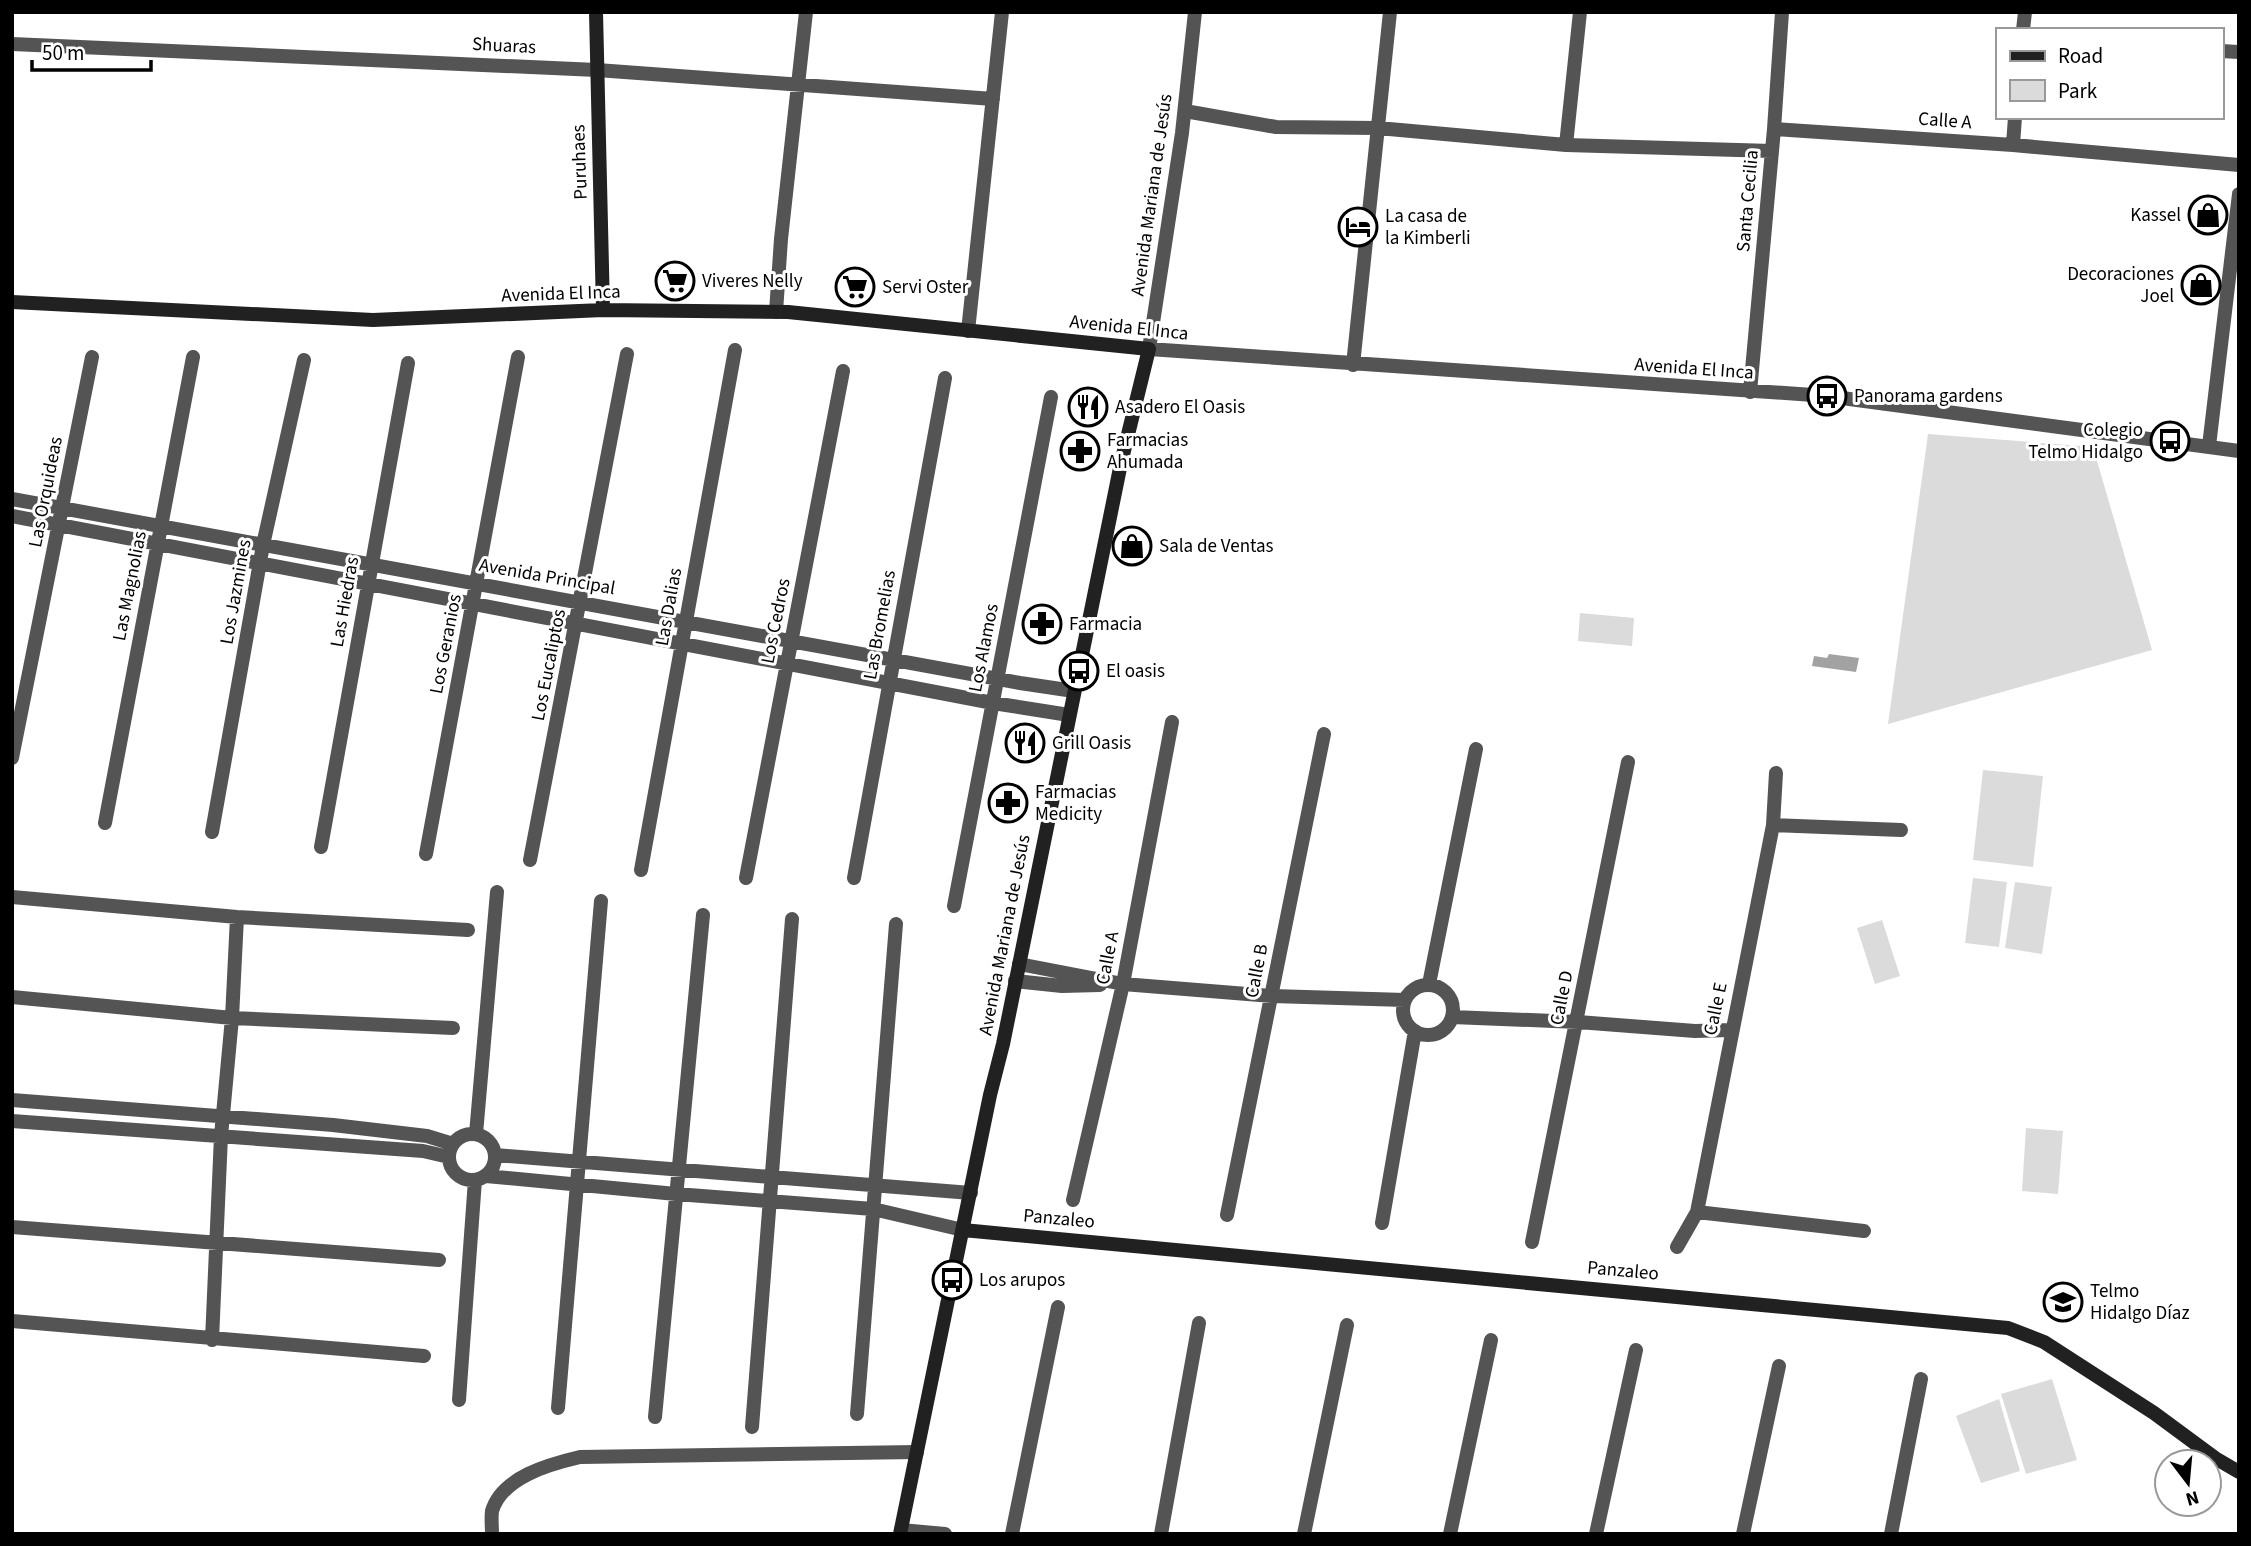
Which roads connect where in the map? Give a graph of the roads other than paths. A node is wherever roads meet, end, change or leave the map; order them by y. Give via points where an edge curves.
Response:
1 (596, 12) edge
2 (806, 12) edge
3 (1002, 12) edge
4 (1195, 12) edge
5 (1390, 12) edge
6 (1580, 12) edge
7 (1782, 12) edge
8 (12, 44) edge
9 (597, 70) junction
10 (799, 83) junction
11 (993, 99) junction
12 (1185, 111) junction
13 (2015, 119) edge
14 (1378, 128) junction
15 (1774, 129) junction
16 (1566, 145) junction
17 (2013, 145) junction
18 (1772, 151) junction
19 (2239, 165) edge
20 (2239, 194) edge
21 (12, 302) edge
22 (603, 310) junction
23 (776, 312) junction
24 (968, 331) junction
25 (1149, 349) junction
26 (735, 350) dead end
27 (627, 354) dead end
28 (92, 357) dead end
29 (193, 357) dead end
30 (518, 357) dead end
31 (304, 360) dead end
32 (408, 363) dead end
33 (1353, 365) junction
34 (844, 371) dead end
35 (944, 378) dead end
36 (1750, 393) junction
37 (1051, 397) dead end
38 (2209, 446) junction
39 (2239, 451) edge
40 (12, 499) edge
41 (62, 508) junction
42 (12, 516) edge
43 (59, 523) junction
44 (161, 526) junction
45 (158, 542) junction
46 (263, 545) junction
47 (260, 562) junction
48 (372, 565) junction
49 (369, 583) junction
50 (476, 584) junction
51 (473, 603) junction
52 (581, 603) junction
53 (686, 622) junction
54 (577, 623) junction
55 (792, 642) junction
56 (682, 643) junction
57 (893, 660) junction
58 (787, 663) junction
59 (998, 679) junction
60 (889, 682) junction
61 (1074, 691) junction
62 (993, 703) junction
63 (1069, 715) junction
64 (1172, 722) dead end
65 (1324, 734) dead end
66 (1476, 749) dead end
67 (12, 758) edge
68 (1628, 762) dead end
69 (1776, 773) dead end
70 (105, 823) dead end
71 (1773, 825) junction
72 (1901, 830) dead end
73 (212, 832) dead end
74 (321, 847) dead end
75 (426, 854) dead end
76 (530, 860) dead end
77 (641, 870) dead end
78 (746, 878) dead end
79 (853, 878) dead end
80 (497, 892) dead end
81 (12, 897) edge
82 (601, 901) dead end
83 (954, 906) dead end
84 (702, 915) dead end
85 (237, 917) junction
86 (792, 919) dead end
87 (896, 924) dead end
88 (468, 930) dead end
89 (1019, 964) junction
90 (1015, 981) junction
91 (1123, 984) junction
92 (1429, 984) junction
93 (1272, 996) junction
94 (12, 997) edge
95 (1405, 1000) junction
96 (1452, 1017) junction
97 (232, 1018) junction
98 (1577, 1022) junction
99 (453, 1028) dead end
100 (1731, 1030) junction
101 (1415, 1031) junction
102 (12, 1100) edge
103 (93, 1107) junction
104 (223, 1115) junction
105 (12, 1121) edge
106 (334, 1125) junction
107 (92, 1128) junction
108 (476, 1134) junction
109 (221, 1136) junction
110 (330, 1145) junction
111 (451, 1151) junction
112 (495, 1155) junction
113 (579, 1162) junction
114 (678, 1170) junction
115 (481, 1178) junction
116 (771, 1178) junction
117 (577, 1184) junction
118 (874, 1184) junction
119 (971, 1193) junction
120 (676, 1194) junction
121 (770, 1200) junction
122 (1073, 1200) dead end
123 (873, 1209) junction
124 (1697, 1212) junction
125 (1227, 1215) dead end
126 (1382, 1223) dead end
127 (12, 1227) edge
128 (963, 1230) junction
129 (1864, 1231) dead end
130 (216, 1242) junction
131 (1532, 1242) dead end
132 (1677, 1247) dead end
133 (439, 1260) dead end
134 (1058, 1307) dead end
135 (12, 1321) edge
136 (1199, 1324) dead end
137 (1347, 1325) dead end
138 (212, 1340) junction
139 (1491, 1340) dead end
140 (1636, 1350) dead end
141 (424, 1356) dead end
142 (1779, 1366) dead end
143 (1922, 1378) dead end
144 (459, 1400) dead end
145 (558, 1408) dead end
146 (858, 1414) dead end
147 (655, 1417) dead end
148 (752, 1427) dead end
149 (917, 1452) junction
150 (2239, 1472) edge
151 (900, 1532) edge
152 (492, 1534) edge
153 (945, 1534) edge
154 (1012, 1534) edge
155 (1161, 1534) edge
156 (1304, 1534) edge
157 (1450, 1534) edge
158 (1596, 1534) edge
159 (1743, 1534) edge
160 (1891, 1534) edge

1 - 9 street, Puruhaes
2 - 10 street
3 - 11 street
4 - 12 street, Avenida Mariana de Jesús
5 - 14 street
6 - 16 street
7 - 15 street, Santa Cecilia
8 - 9 street, Shuaras
9 - 10 street, Shuaras
9 - 22 street, Puruhaes
10 - 11 street, Shuaras
10 - 23 street
11 - 24 street
12 - 14 street via 1276,128
12 - 25 street, Avenida Mariana de Jesús
13 - 17 street
14 - 16 street
14 - 33 street
15 - 17 street, Calle A
15 - 18 street, Santa Cecilia
16 - 18 street
17 - 19 street, Calle A
18 - 36 street, Santa Cecilia
20 - 38 street
21 - 22 street, Avenida El Inca via 373,320
22 - 23 street, Avenida El Inca
23 - 24 street, Avenida El Inca
24 - 25 street, Avenida El Inca
25 - 33 street, Avenida El Inca
25 - 61 street, Avenida Mariana de Jesús
26 - 53 street, Las Dalias
27 - 52 street, Los Eucaliptos
28 - 41 street, Las Orquideas
29 - 44 street, Las Magnolias
30 - 50 street, Los Geranios
31 - 46 street, Los Jazmines
32 - 48 street, Las Hiedras
33 - 36 street, Avenida El Inca
34 - 55 street, Los Cedros
35 - 57 street, Las Bromelias
36 - 38 street, Avenida El Inca via 1827,396
37 - 59 street, Los Alamos
38 - 39 street, Avenida El Inca
40 - 41 street, Avenida Principal
41 - 43 street, Las Orquideas
41 - 44 street, Avenida Principal
42 - 43 street, Avenida Principal
43 - 45 street, Avenida Principal
43 - 67 street, Las Orquideas
44 - 45 street, Las Magnolias
44 - 46 street, Avenida Principal
45 - 47 street, Avenida Principal
45 - 70 street, Las Magnolias
46 - 47 street, Los Jazmines
46 - 48 street, Avenida Principal
47 - 49 street, Avenida Principal
47 - 73 street, Los Jazmines
48 - 49 street, Las Hiedras
48 - 50 street, Avenida Principal
49 - 51 street, Avenida Principal
49 - 74 street, Las Hiedras
50 - 51 street, Los Geranios
50 - 52 street, Avenida Principal
51 - 54 street, Avenida Principal
51 - 75 street, Los Geranios
52 - 53 street, Avenida Principal
52 - 54 street, Los Eucaliptos
53 - 55 street, Avenida Principal
53 - 56 street, Las Dalias
54 - 56 street, Avenida Principal
54 - 76 street, Los Eucaliptos
55 - 57 street, Avenida Principal
55 - 58 street, Los Cedros
56 - 58 street, Avenida Principal
56 - 77 street, Las Dalias
57 - 59 street, Avenida Principal
57 - 60 street, Las Bromelias
58 - 60 street, Avenida Principal
58 - 78 street, Los Cedros
59 - 61 street, Avenida Principal
59 - 62 street, Los Alamos
60 - 62 street, Avenida Principal
60 - 79 street, Las Bromelias
61 - 63 street, Avenida Mariana de Jesús
62 - 63 street, Avenida Principal
62 - 83 street, Los Alamos
63 - 89 street, Avenida Mariana de Jesús
64 - 91 street, Calle A
65 - 93 street, Calle B
66 - 92 street
68 - 98 street, Calle D
69 - 71 street, Calle E
71 - 72 street
71 - 100 street, Calle E
80 - 108 street
81 - 85 street
82 - 113 street
84 - 114 street
85 - 88 street
85 - 97 street
86 - 116 street
87 - 118 street
89 - 90 street, Avenida Mariana de Jesús
89 - 91 street
90 - 91 street via 1062,986
90 - 119 street, Avenida Mariana de Jesús
91 - 93 street
91 - 122 street, Calle A
92 - 95 street via 1415,988
92 - 96 street via 1449,995
93 - 95 street
93 - 125 street, Calle B
94 - 97 street
95 - 101 street via 1405,1021
96 - 98 street
96 - 101 street via 1437,1033
97 - 99 street
97 - 104 street
98 - 100 street
98 - 131 street, Calle D
100 - 124 street, Calle E
101 - 126 street
102 - 103 street
103 - 104 street
103 - 107 street
104 - 106 street
104 - 109 street
105 - 107 street
106 - 110 street
106 - 111 street via 428,1136
107 - 109 street
108 - 111 street via 462,1136
108 - 112 street via 490,1142
109 - 110 street
109 - 130 street
110 - 111 street
111 - 115 street via 457,1175
112 - 113 street
112 - 115 street via 492,1170
113 - 114 street
113 - 117 street
114 - 116 street
114 - 120 street
115 - 117 street
115 - 144 street
116 - 118 street
116 - 121 street
117 - 120 street
117 - 145 street
118 - 119 street
118 - 123 street
119 - 128 street, Avenida Mariana de Jesús
120 - 121 street
120 - 147 street
121 - 123 street
121 - 148 street
123 - 128 street
123 - 146 street
124 - 129 street
124 - 132 street, Calle E
127 - 130 street
128 - 149 street, Avenida Mariana de Jesús
128 - 150 street, Panzaleo via 2008,1328 2044,1342
130 - 133 street
130 - 138 street
134 - 154 street
135 - 138 street
136 - 155 street
137 - 156 street
138 - 141 street
139 - 157 street
140 - 158 street
142 - 159 street
143 - 160 street
149 - 151 street, Avenida Mariana de Jesús
149 - 152 street via 580,1457 547,1464 500,1496 492,1512
151 - 153 street

